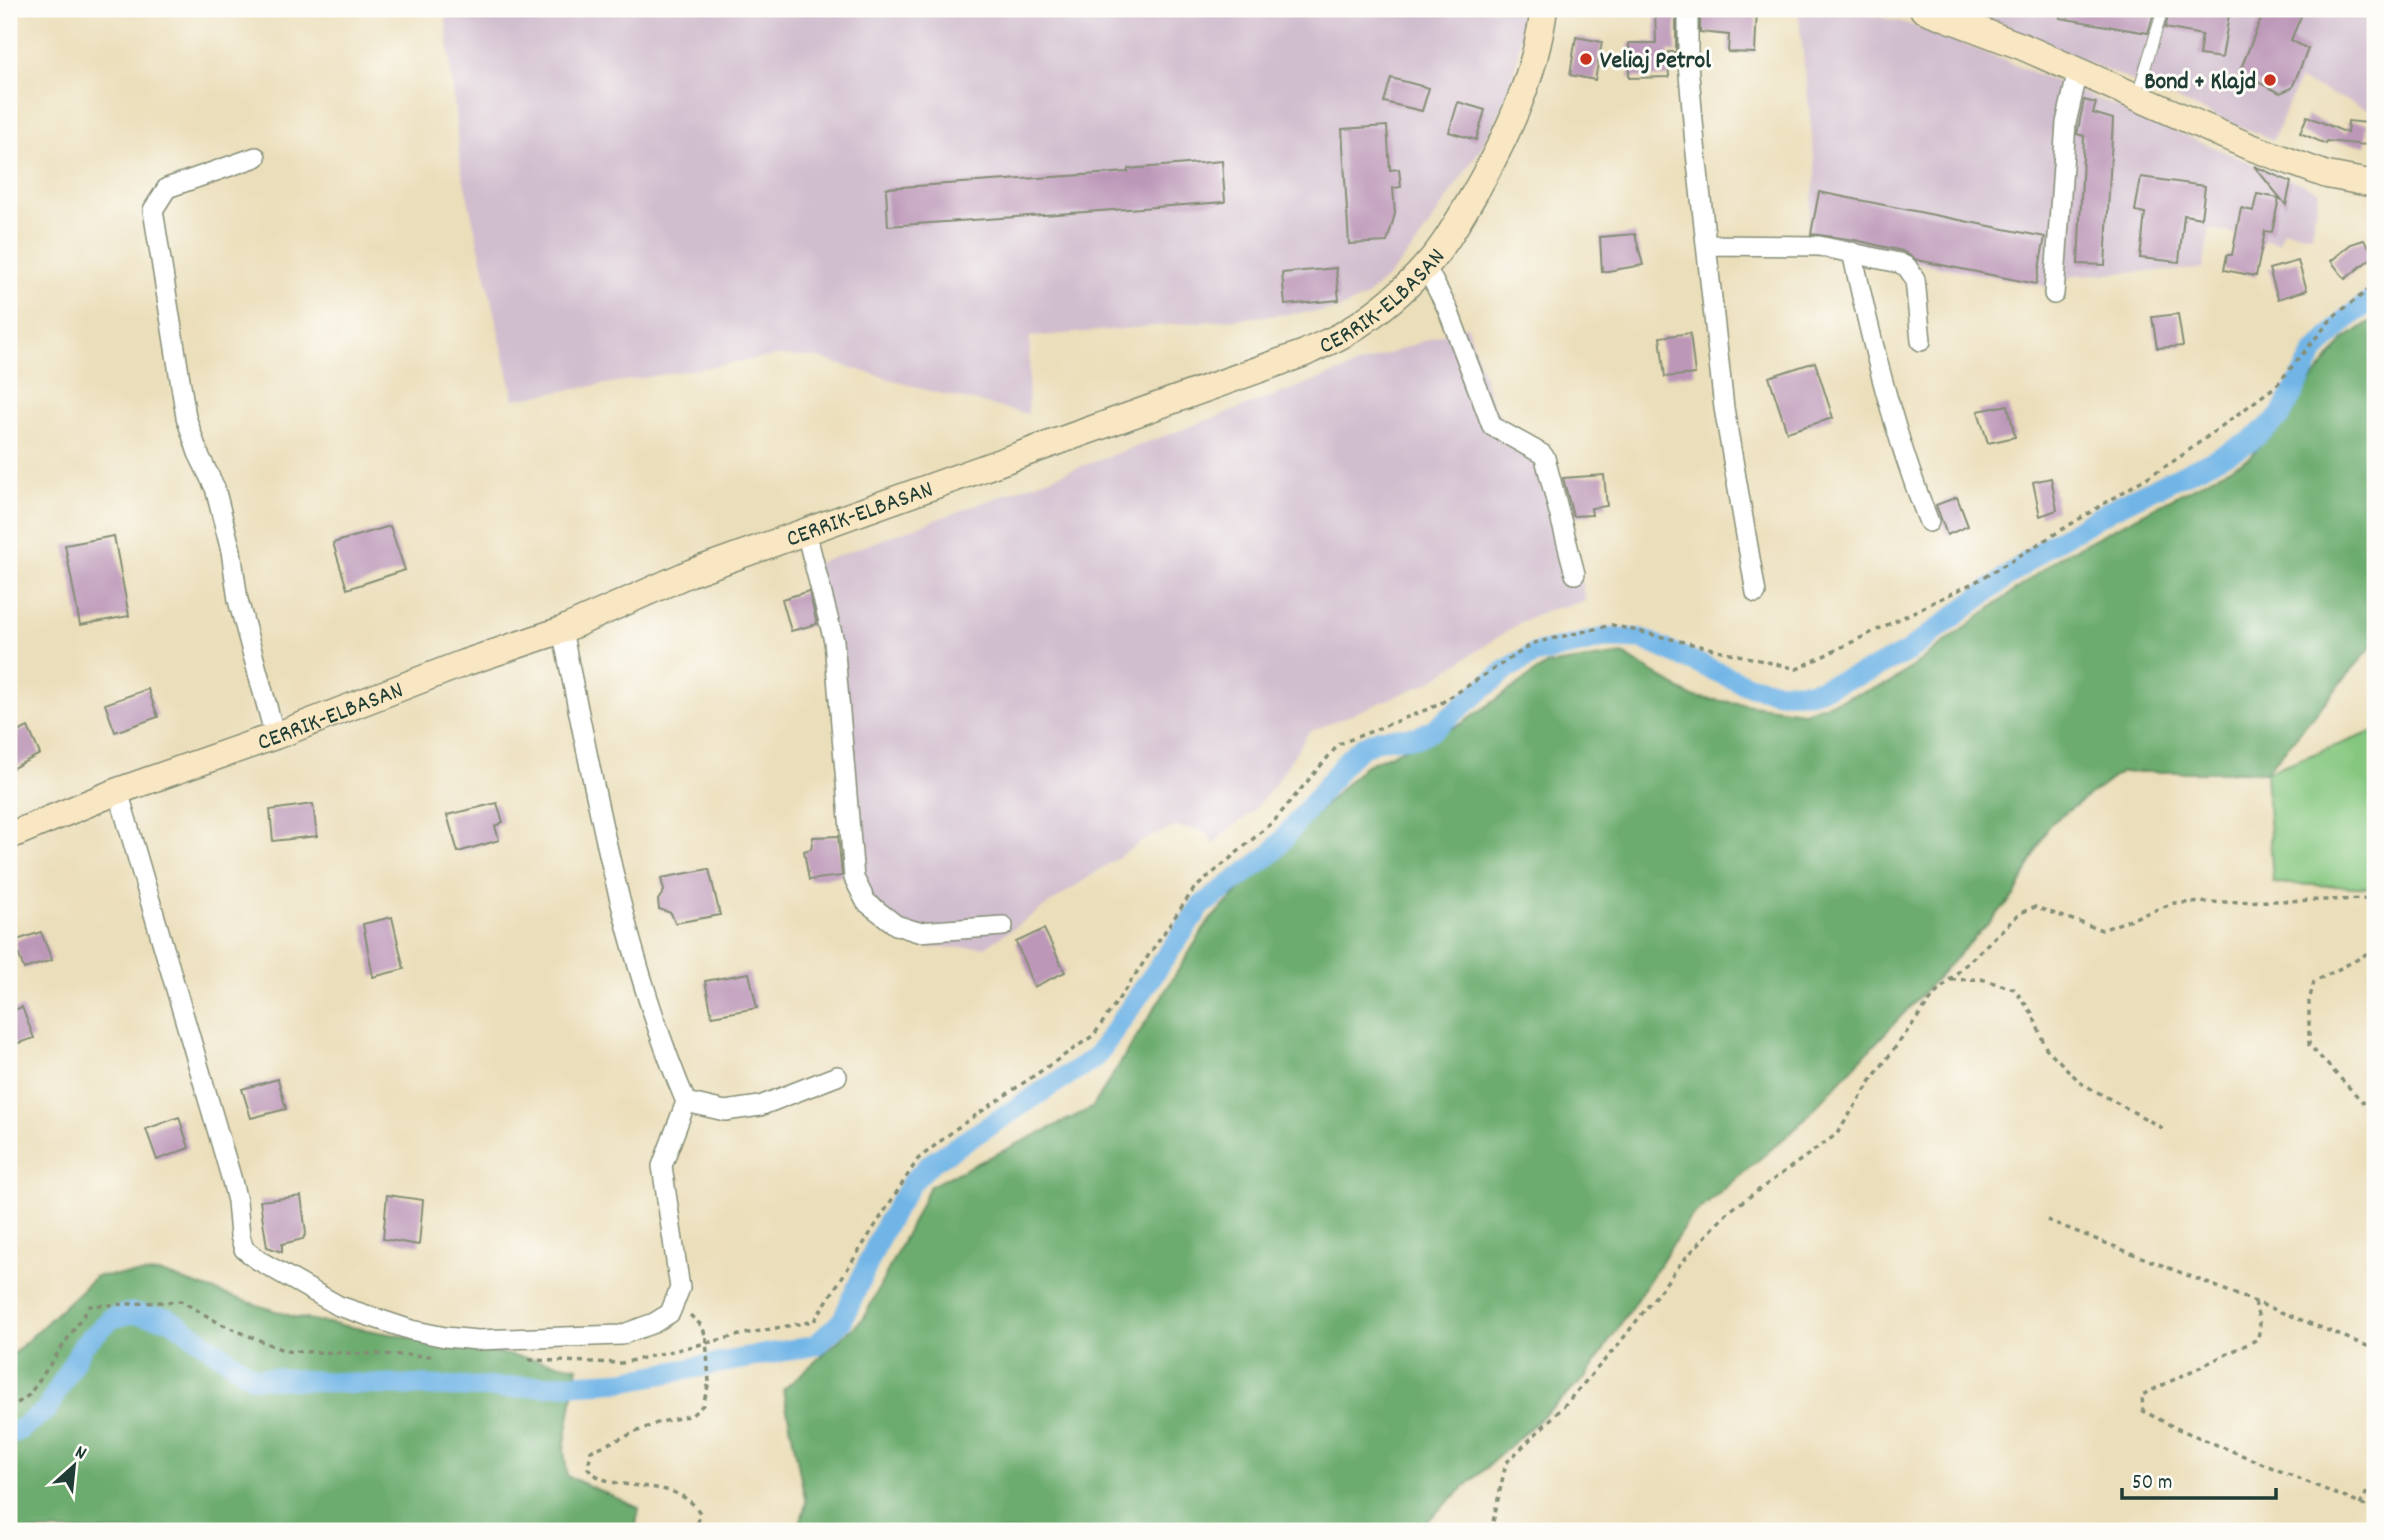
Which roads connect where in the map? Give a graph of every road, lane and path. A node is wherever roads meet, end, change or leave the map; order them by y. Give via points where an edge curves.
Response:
1 (1544, 9) edge
2 (1688, 9) edge
3 (1923, 9) edge
4 (2163, 9) edge
5 (2078, 71) junction
6 (2136, 96) junction
7 (256, 158) dead end
8 (2375, 184) edge
9 (1706, 245) junction
10 (1852, 252) junction
11 (1426, 267) junction
12 (2375, 285) edge
13 (2054, 294) dead end
14 (1921, 341) dead end
15 (1929, 522) dead end
16 (806, 532) junction
17 (1575, 574) dead end
18 (1756, 593) dead end
19 (562, 631) junction
20 (275, 736) junction
21 (118, 791) junction
22 (9, 836) edge
23 (2375, 899) edge
24 (1003, 926) dead end
25 (2375, 947) edge
26 (1949, 980) junction
27 (837, 1076) dead end
28 (686, 1102) junction
29 (2375, 1115) edge
30 (2166, 1130) dead end
31 (2047, 1220) dead end
32 (2256, 1302) junction
33 (670, 1313) junction
34 (2375, 1349) edge
35 (447, 1357) dead end
36 (527, 1360) dead end
37 (9, 1409) edge
38 (2375, 1482) edge
39 (2360, 1505) junction
40 (2375, 1510) edge
41 (694, 1531) edge
42 (1491, 1531) edge

1 - 11 main road, CERRIK-ELBASAN via 1515,116 1478,188
2 - 9 street via 1688,63
3 - 5 main road
4 - 6 lane
5 - 6 main road
5 - 13 street via 2066,123
6 - 8 main road via 2305,167
7 - 20 street via 167,188 153,210 186,417 215,488
9 - 10 street via 1819,246
9 - 18 street via 1724,408
10 - 14 street via 1899,263 1912,273
10 - 15 street via 1889,403
11 - 16 main road, CERRIK-ELBASAN via 1351,330 1305,353
11 - 17 street via 1448,310 1492,426 1545,458
12 - 36 path via 2333,317 2276,386 2177,459 1983,578 1797,669 1612,625 1534,643 1438,705 1339,744 1274,821 1194,889 1094,1035 918,1159 814,1321 622,1363
16 - 19 main road, CERRIK-ELBASAN via 690,573
16 - 24 street via 834,641 854,878 866,902 896,925 918,932
19 - 20 main road, CERRIK-ELBASAN via 464,663
19 - 28 street via 609,861 660,1033
20 - 21 main road, CERRIK-ELBASAN
21 - 22 main road, CERRIK-ELBASAN
21 - 33 street via 225,1154 244,1249 340,1306 445,1337 621,1335
23 - 26 path via 2174,903 2102,930 2035,908 2020,913
25 - 29 path via 2314,982 2309,1001 2309,1045
26 - 30 path via 1981,979 2014,989 2032,1013 2046,1048 2081,1083
26 - 42 path via 1908,1028 1837,1134 1728,1212 1682,1262 1618,1345 1506,1463
27 - 28 street via 760,1106 725,1111
28 - 33 street via 662,1166 680,1287
31 - 32 path
32 - 34 path
32 - 39 path via 2258,1339 2142,1395 2143,1411
33 - 41 path, bridge via 691,1315 706,1337 709,1382 703,1405 692,1415 657,1423 591,1451 588,1468 594,1476 610,1481 679,1493 700,1513
35 - 37 path via 285,1351 181,1301 90,1306 29,1395
38 - 39 path
39 - 40 path

